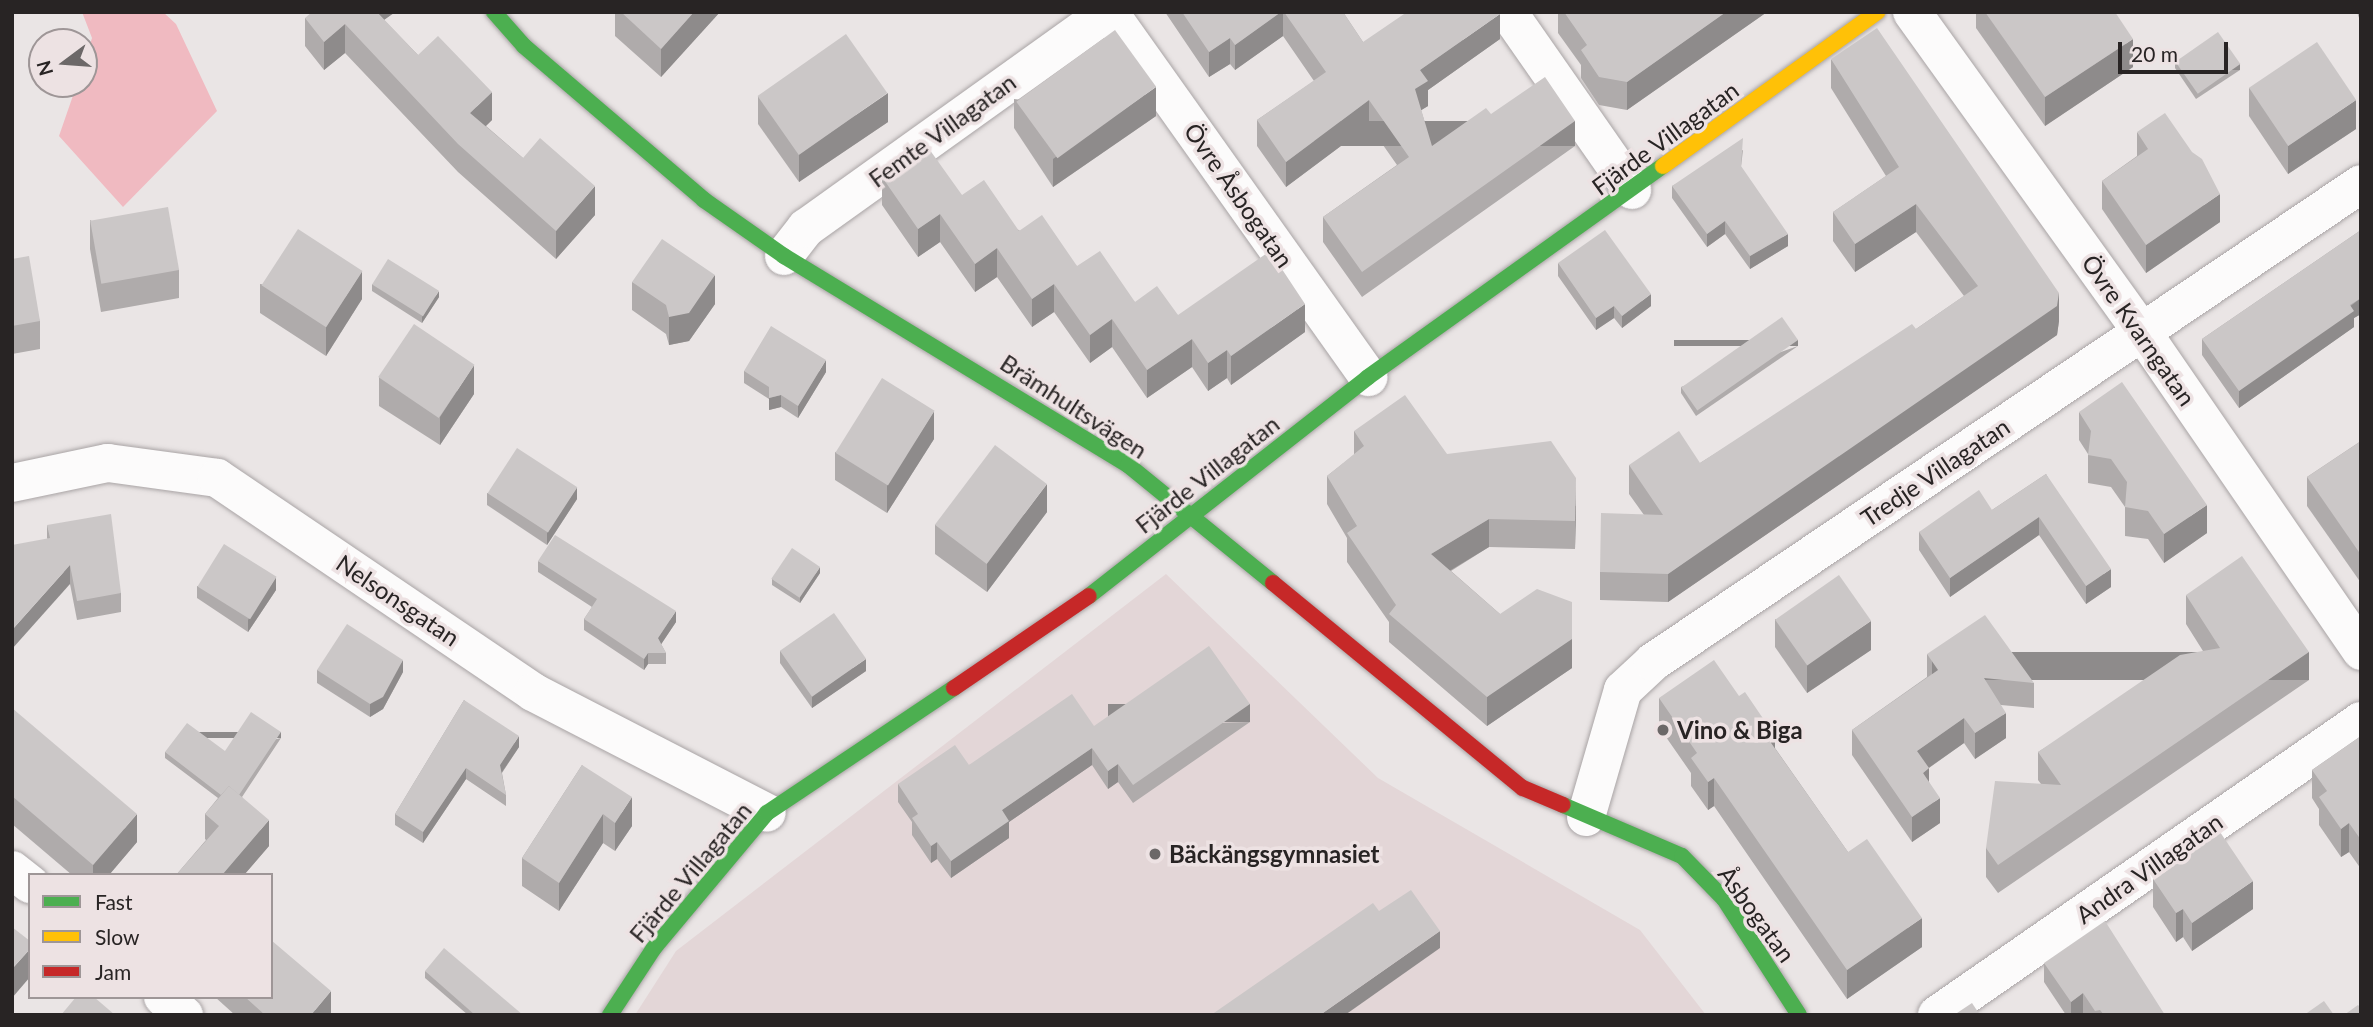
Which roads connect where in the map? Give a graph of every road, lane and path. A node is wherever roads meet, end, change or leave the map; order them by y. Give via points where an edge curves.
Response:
1 (494, 12) edge
2 (1108, 12) edge
3 (1508, 12) edge
4 (1877, 12) edge
5 (1912, 12) edge
6 (2361, 184) edge
7 (1632, 190) junction
8 (784, 256) junction
9 (2142, 332) junction
10 (1368, 377) junction
11 (12, 483) edge
12 (1191, 517) junction
13 (2361, 650) edge
14 (2361, 721) edge
15 (767, 813) junction
16 (1586, 817) junction
17 (1630, 833) joint
18 (12, 870) edge
19 (28, 882) edge
20 (165, 999) edge
21 (184, 1015) edge
22 (610, 1015) edge
23 (1800, 1015) edge
24 (1937, 1015) edge

1 - 8 street, Brämhultsvägen via 524,46 602,116 704,201
2 - 8 street, Femte Villagatan via 806,228
2 - 10 street, Övre Åsbogatan
3 - 7 street
4 - 7 street, Fjärde Villagatan
5 - 9 street, Övre Kvarngatan
6 - 9 street, Tredje Villagatan
7 - 10 street, Fjärde Villagatan
8 - 12 street, Brämhultsvägen via 1128,465
9 - 13 street, Övre Kvarngatan
9 - 16 street, Tredje Villagatan via 1653,662 1623,690
10 - 12 street, Fjärde Villagatan
11 - 15 street, Nelsonsgatan via 108,463 217,478 533,692
12 - 15 street, Fjärde Villagatan via 1082,602
12 - 16 street, Brämhultsvägen via 1523,788
14 - 24 street, Andra Villagatan
15 - 22 street, Fjärde Villagatan via 654,948
16 - 17 street, Brämhultsvägen
17 - 23 street, Åsbogatan via 1682,856 1724,899
18 - 19 street
20 - 21 street

